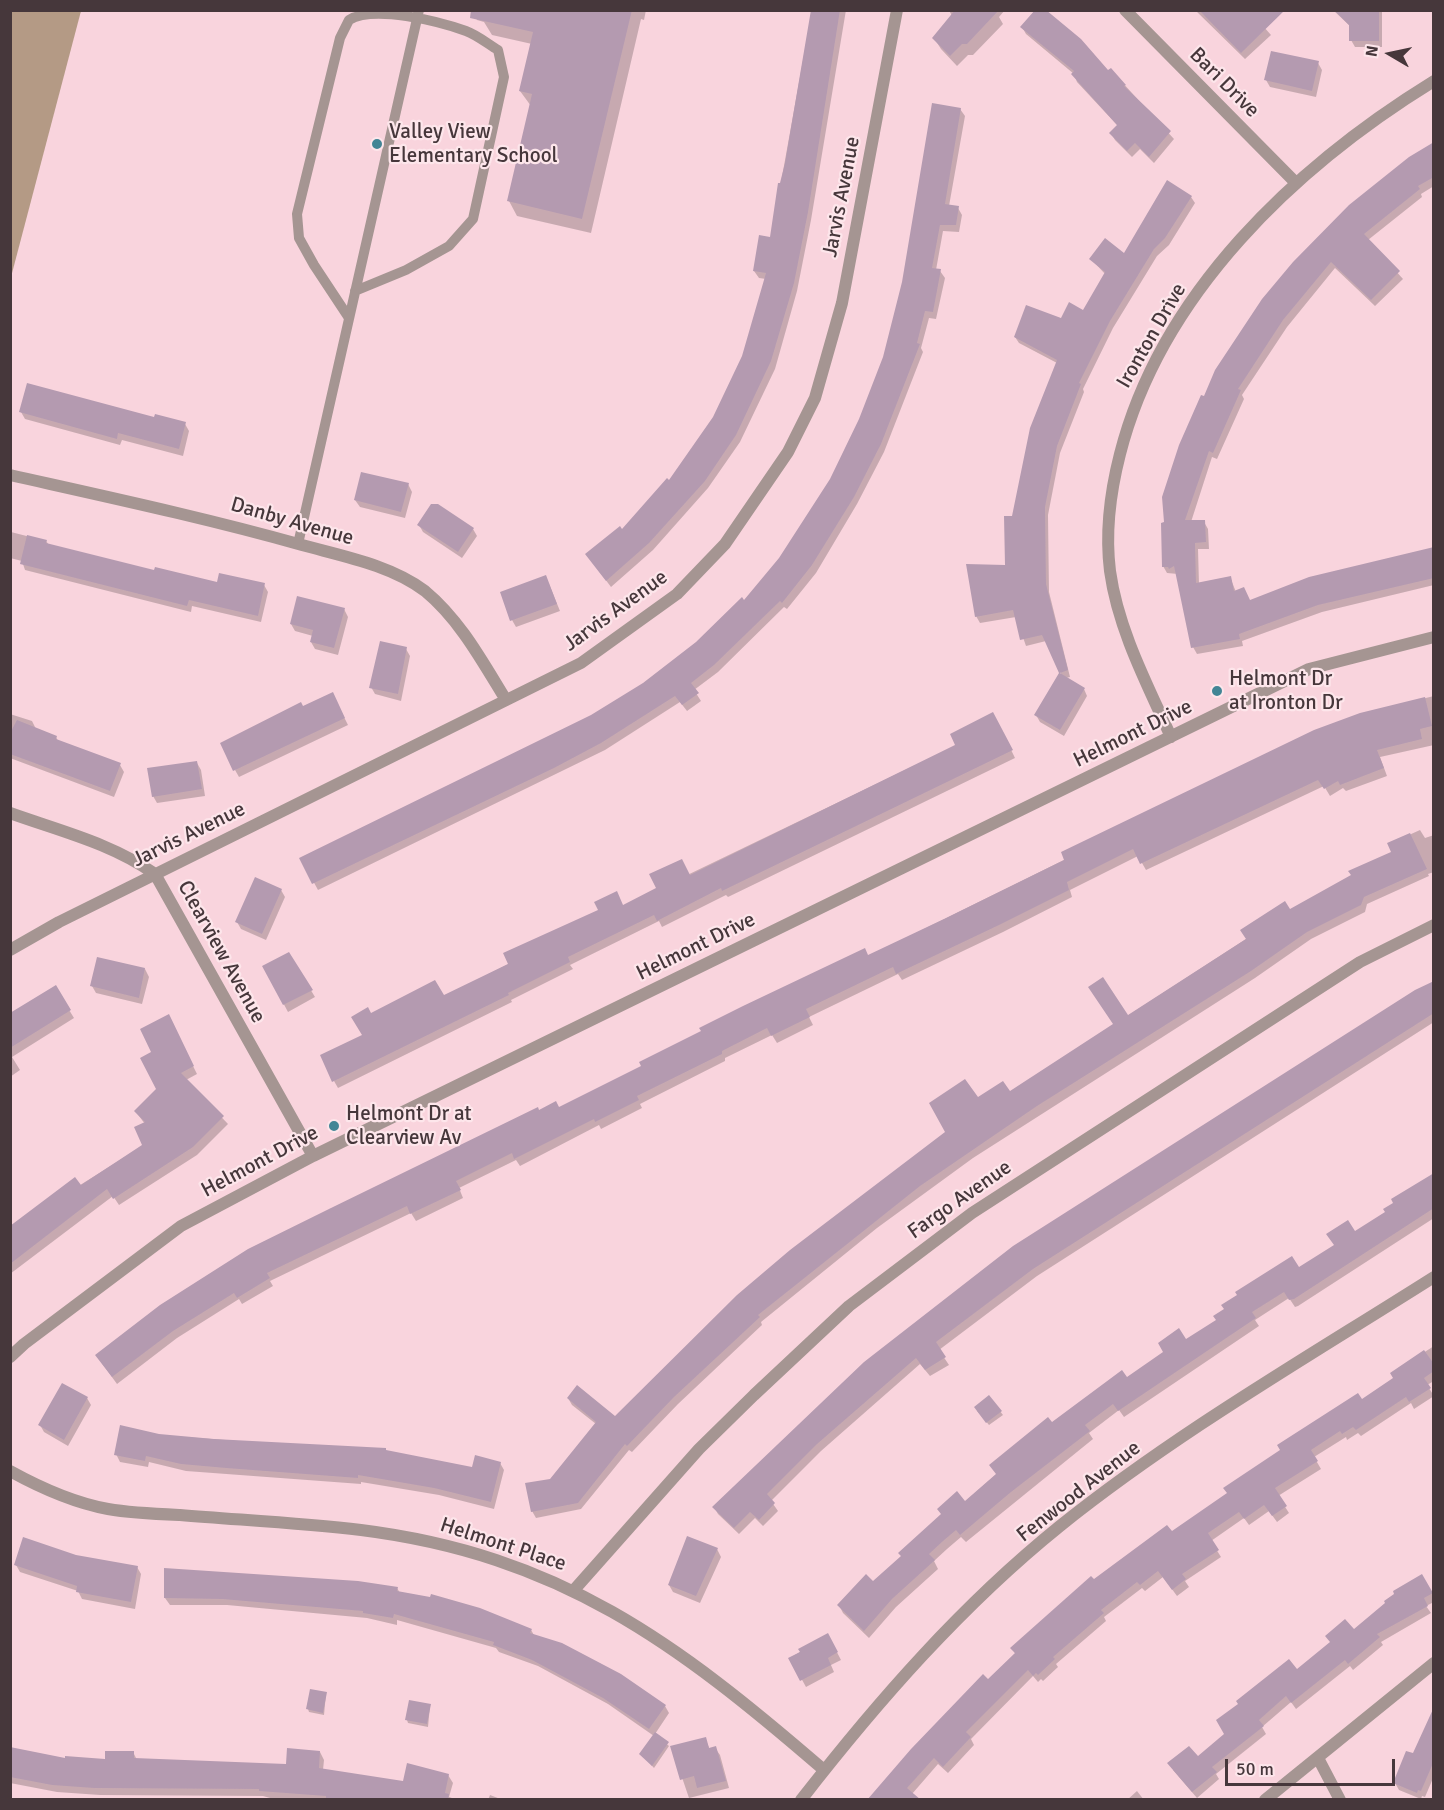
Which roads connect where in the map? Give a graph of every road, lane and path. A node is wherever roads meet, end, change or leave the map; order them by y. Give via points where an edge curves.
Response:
1 (897, 10) edge
2 (1125, 10) edge
3 (418, 15) edge
4 (1434, 81) edge
5 (1296, 183) junction
6 (356, 291) junction
7 (349, 318) junction
8 (10, 475) edge
9 (298, 544) junction
10 (1434, 637) edge
11 (506, 700) junction
12 (1171, 737) junction
13 (10, 813) edge
14 (155, 874) junction
15 (1434, 925) edge
16 (10, 951) edge
17 (313, 1156) junction
18 (1434, 1277) edge
19 (10, 1357) edge
20 (10, 1471) edge
21 (574, 1590) junction
22 (1434, 1663) edge
23 (1318, 1758) junction
24 (824, 1770) junction
25 (801, 1800) edge
26 (1265, 1800) edge
27 (1340, 1800) edge

1 - 11 street, Jarvis Avenue via 842,303 804,425 743,521 677,594 581,663
2 - 5 street, Bari Drive
3 - 6 lane
3 - 6 lane via 467,32 498,50 504,77 473,219 449,246
3 - 7 lane via 368,13 349,20 340,38 297,214 300,238
4 - 5 street, Ironton Drive via 1354,134
5 - 12 street, Ironton Drive via 1204,284 1169,338 1136,402 1116,471 1109,506 1111,573 1137,661
6 - 7 lane
7 - 9 lane
8 - 9 street, Danby Avenue via 216,521
9 - 11 street, Danby Avenue via 375,566 422,590 448,612
10 - 12 street, Helmont Drive via 1309,669
11 - 14 street, Jarvis Avenue
12 - 17 street, Helmont Drive
13 - 14 street, Clearview Avenue via 113,849
14 - 16 street, Jarvis Avenue via 58,922
14 - 17 street, Clearview Avenue
15 - 21 street, Fargo Avenue via 1360,962 972,1213 912,1257 849,1306 699,1449
17 - 19 street, Helmont Drive via 181,1226
18 - 24 street, Fenwood Avenue via 1246,1396 1059,1527 928,1650
20 - 21 street, Helmont Place via 107,1509 360,1530 442,1543 514,1565
21 - 24 street, Helmont Place via 693,1661
22 - 23 street
23 - 26 street
23 - 27 street
24 - 25 street, Fenwood Avenue

